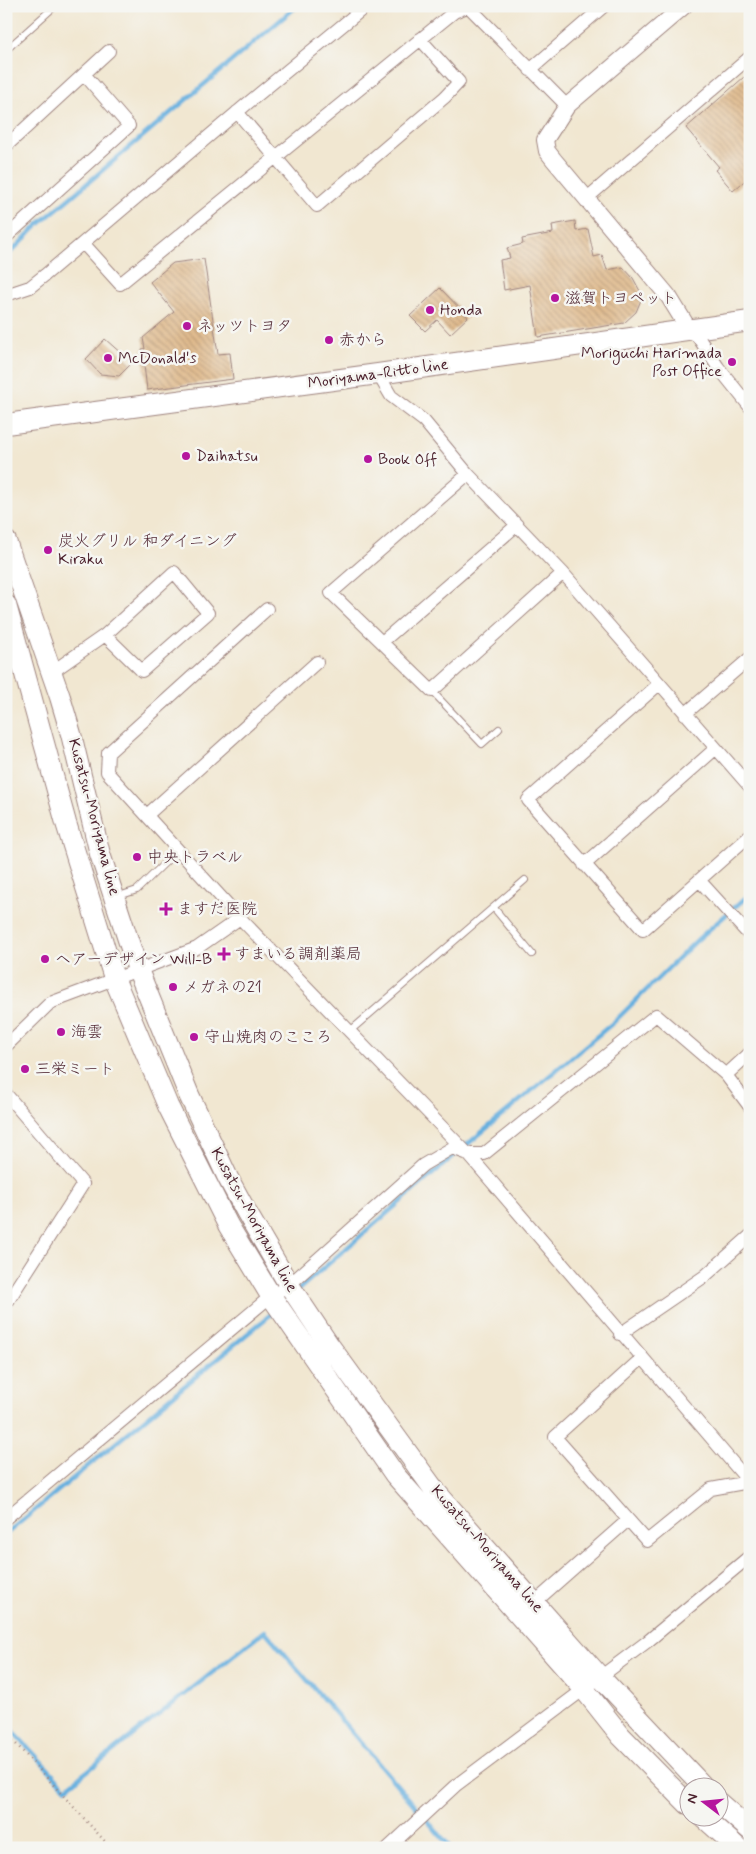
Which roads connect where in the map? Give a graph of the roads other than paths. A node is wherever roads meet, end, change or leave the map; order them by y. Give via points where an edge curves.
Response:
1 (55, 6) edge
2 (366, 6) edge
3 (604, 6) edge
4 (684, 6) edge
5 (469, 7) edge
6 (420, 39) junction
7 (6, 50) edge
8 (109, 51) dead end
9 (750, 57) edge
10 (530, 70) junction
11 (84, 74) junction
12 (567, 106) junction
13 (237, 112) junction
14 (6, 146) edge
15 (276, 157) junction
16 (586, 199) junction
17 (6, 237) edge
18 (83, 243) junction
19 (6, 296) edge
20 (750, 321) edge
21 (688, 328) junction
22 (378, 374) junction
23 (750, 407) edge
24 (6, 424) edge
25 (468, 474) junction
26 (517, 525) junction
27 (6, 541) edge
28 (563, 573) junction
29 (6, 605) edge
30 (267, 608) dead end
31 (105, 635) junction
32 (382, 642) junction
33 (750, 658) edge
34 (317, 662) dead end
35 (52, 672) junction
36 (659, 684) junction
37 (432, 691) junction
38 (684, 714) junction
39 (499, 729) dead end
40 (715, 749) junction
41 (750, 788) edge
42 (147, 815) junction
43 (750, 835) edge
44 (178, 850) junction
45 (584, 865) junction
46 (524, 880) dead end
47 (698, 880) junction
48 (114, 898) junction
49 (494, 908) junction
50 (240, 918) junction
51 (750, 936) edge
52 (532, 954) dead end
53 (138, 970) junction
54 (114, 978) junction
55 (350, 1031) junction
56 (8, 1040) edge
57 (750, 1054) edge
58 (726, 1075) junction
59 (6, 1094) edge
60 (750, 1107) edge
61 (468, 1154) junction
62 (750, 1236) edge
63 (289, 1285) junction
64 (271, 1296) junction
65 (6, 1304) edge
66 (620, 1334) junction
67 (641, 1359) junction
68 (749, 1483) edge
69 (6, 1518) edge
70 (628, 1520) junction
71 (750, 1556) edge
72 (534, 1603) junction
73 (600, 1677) junction
74 (583, 1688) junction
75 (694, 1776) edge
76 (678, 1794) edge
77 (728, 1811) edge
78 (713, 1826) edge
79 (750, 1830) edge
80 (388, 1848) edge
81 (738, 1848) edge

1 - 7 lane
2 - 13 street
3 - 10 street
4 - 12 street
5 - 6 street via 454,12
5 - 10 street
6 - 15 street
6 - 15 street via 459,82 317,206
8 - 11 street
9 - 16 street
10 - 12 street
11 - 14 street
11 - 17 street via 129,126
12 - 16 street via 545,140 547,151
13 - 15 street
13 - 18 street
15 - 18 street via 120,284
16 - 21 street via 669,297
18 - 19 street via 30,287
20 - 21 main road, Moriyama-Ritto line
21 - 22 main road, Moriyama-Ritto line
21 - 23 street
22 - 24 main road, Moriyama-Ritto line
22 - 25 street via 391,396 424,421
25 - 26 street
25 - 32 street via 331,593
26 - 28 street
26 - 32 street
27 - 35 main road, Kusatsu-Moriyama line
28 - 36 street
28 - 37 street
29 - 54 main road, Kusatsu-Moriyama line via 66,823
30 - 42 street via 108,753 107,772
31 - 31 street via 174,572 208,612 142,671
31 - 35 street
32 - 37 street
33 - 38 street
34 - 42 street
35 - 48 main road, Kusatsu-Moriyama line via 72,734 100,854
36 - 38 street
36 - 45 street via 528,800
37 - 39 lane via 482,744
38 - 40 street
40 - 41 street
40 - 45 street
42 - 44 street
43 - 47 street
44 - 48 lane via 137,890
44 - 50 street
45 - 47 street via 643,930
46 - 49 lane
47 - 51 street
48 - 53 main road, Kusatsu-Moriyama line
49 - 52 lane
49 - 55 lane
50 - 53 street via 197,948
50 - 55 street
53 - 54 street
53 - 63 main road, Kusatsu-Moriyama line via 189,1095 228,1178
54 - 56 street via 50,1003
54 - 64 main road, Kusatsu-Moriyama line via 207,1188
55 - 61 street
57 - 58 street
58 - 60 street
58 - 61 street via 656,1015 484,1154
59 - 65 street via 83,1184
61 - 63 street via 452,1148 423,1166
61 - 66 street
62 - 66 street via 706,1276
63 - 64 street
63 - 72 main road, Kusatsu-Moriyama line via 328,1345 436,1492
64 - 69 street
64 - 74 main road, Kusatsu-Moriyama line via 395,1475
66 - 67 street
67 - 68 street
67 - 70 street via 554,1437
68 - 70 street via 711,1489 647,1542
70 - 72 street
71 - 73 street
72 - 73 main road, Kusatsu-Moriyama line
73 - 74 street
73 - 75 main road, Kusatsu-Moriyama line
74 - 76 main road, Kusatsu-Moriyama line via 621,1736
74 - 80 street via 455,1786
77 - 79 main road
78 - 81 main road

